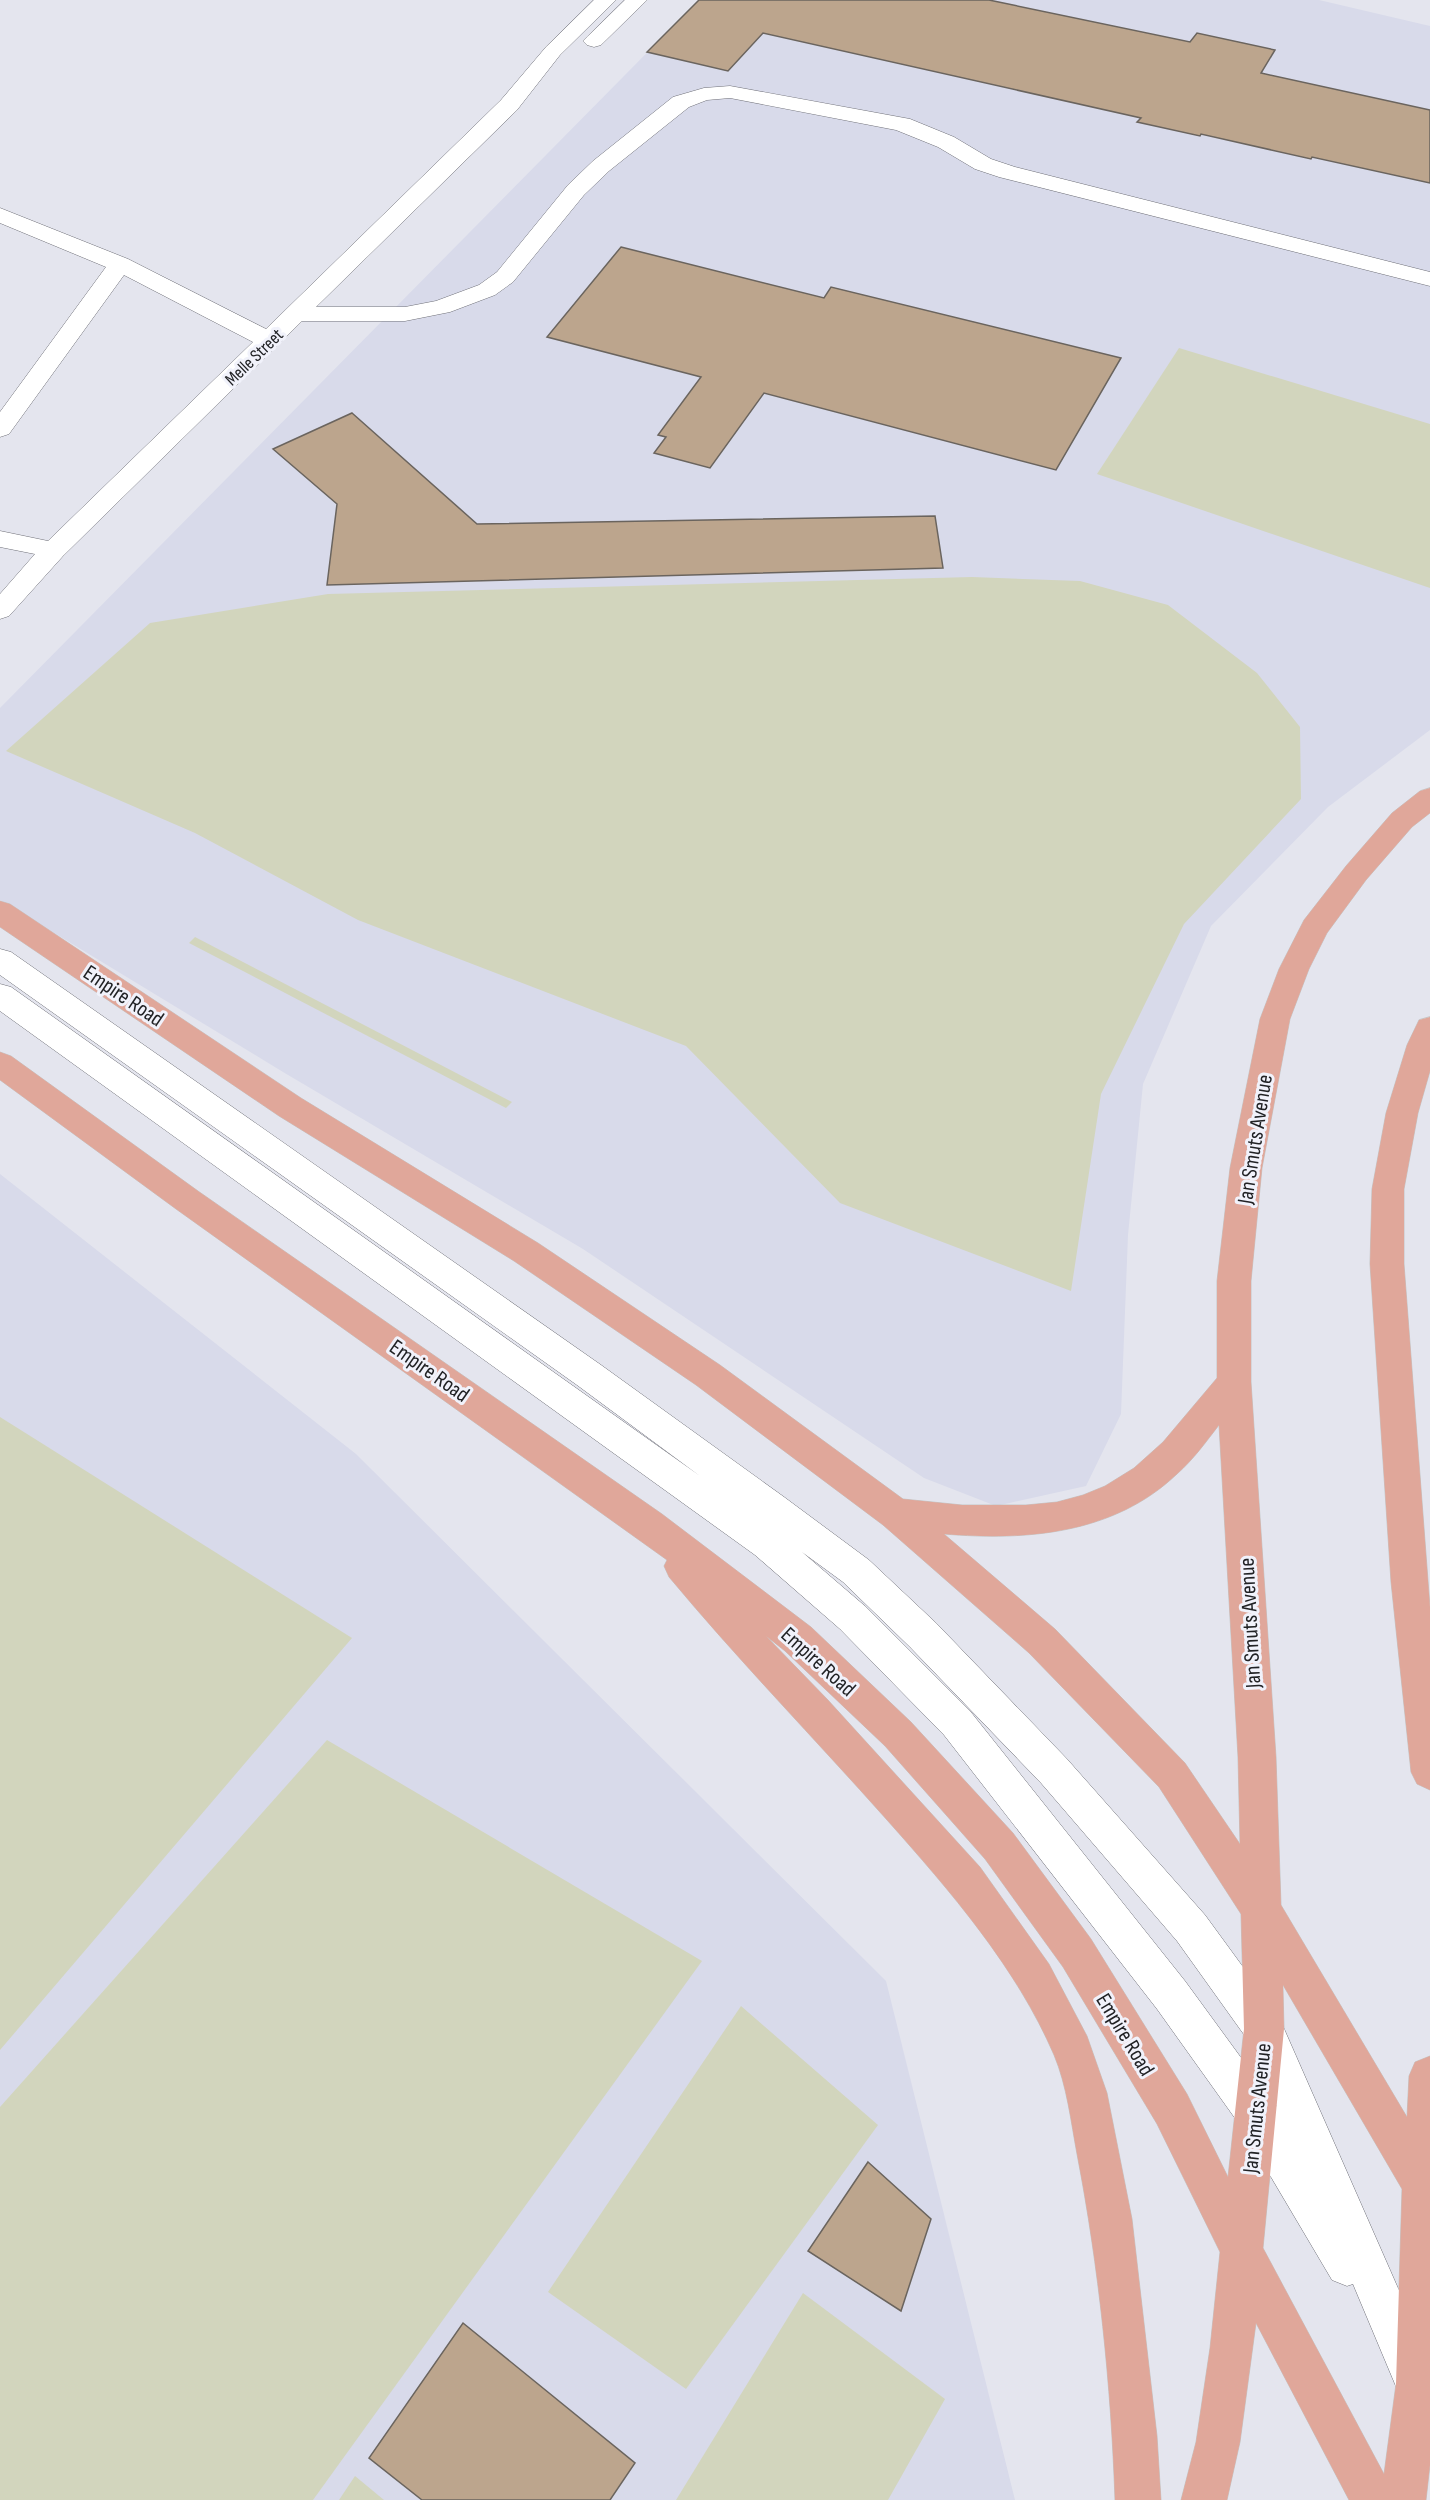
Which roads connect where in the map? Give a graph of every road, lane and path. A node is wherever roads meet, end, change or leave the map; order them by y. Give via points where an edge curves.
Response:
1 (606, 0) edge
2 (637, 0) edge
3 (509, 105) junction
4 (0, 215) edge
5 (120, 264) junction
6 (1430, 279) edge
7 (298, 314) junction
8 (270, 341) junction
9 (0, 429) edge
10 (0, 538) edge
11 (54, 550) junction
12 (0, 610) edge
13 (1430, 798) edge
14 (0, 912) edge
15 (0, 960) edge
16 (0, 995) edge
17 (1430, 1028) edge
18 (0, 1064) edge
19 (1234, 1382) junction
20 (897, 1514) junction
21 (649, 1525) junction
22 (1430, 1772) edge
23 (1262, 1911) junction
24 (1263, 2029) junction
25 (1430, 2076) edge
26 (1257, 2113) junction
27 (1426, 2190) edge
28 (1241, 2249) junction
29 (1424, 2395) edge
30 (1138, 2500) edge
31 (1204, 2500) edge
32 (1373, 2500) edge
33 (1403, 2500) edge

1 - 3 street, Melle Street via 553,51
2 - 3 street, Melle Street via 578,56
3 - 7 street, Melle Street
4 - 5 street
5 - 8 street
5 - 9 street
6 - 7 street via 1007,172 902,124 730,92 704,94 681,102 601,166 576,190 505,277 487,290 442,307 405,314
7 - 8 street, Melle Street
8 - 11 street, Melle Street
10 - 11 street
11 - 12 street, Melle Street
13 - 19 main road, Jan Smuts Avenue via 1402,820 1315,928 1275,1019 1246,1168 1234,1281
14 - 20 main road, Empire Road via 290,1107 526,1252 708,1375
15 - 24 street via 598,1382 856,1570 1054,1771 1191,1928
16 - 26 street via 768,1544 853,1618 957,1723 1171,1995
17 - 22 main road via 1402,1113 1388,1188 1387,1264 1409,1581
18 - 21 main road, Empire Road
19 - 20 main road via 1166,1463 1125,1495 1091,1509 1048,1521 992,1522
19 - 23 main road, Jan Smuts Avenue
20 - 23 main road, Empire Road via 1042,1641 1172,1775
21 - 28 main road, Empire Road via 798,1639 898,1734 999,1846 1077,1953 1172,2109
21 - 30 main road via 737,1631 966,1880 1035,1978 1073,2050 1086,2093 1111,2220 1135,2436
23 - 24 main road, Jan Smuts Avenue
23 - 27 main road, Empire Road
24 - 26 main road, Jan Smuts Avenue
24 - 29 street
25 - 27 main road
26 - 28 main road, Jan Smuts Avenue
26 - 29 street
27 - 29 main road
28 - 31 main road, Jan Smuts Avenue via 1232,2348 1218,2442
28 - 32 main road, Empire Road
29 - 33 main road

